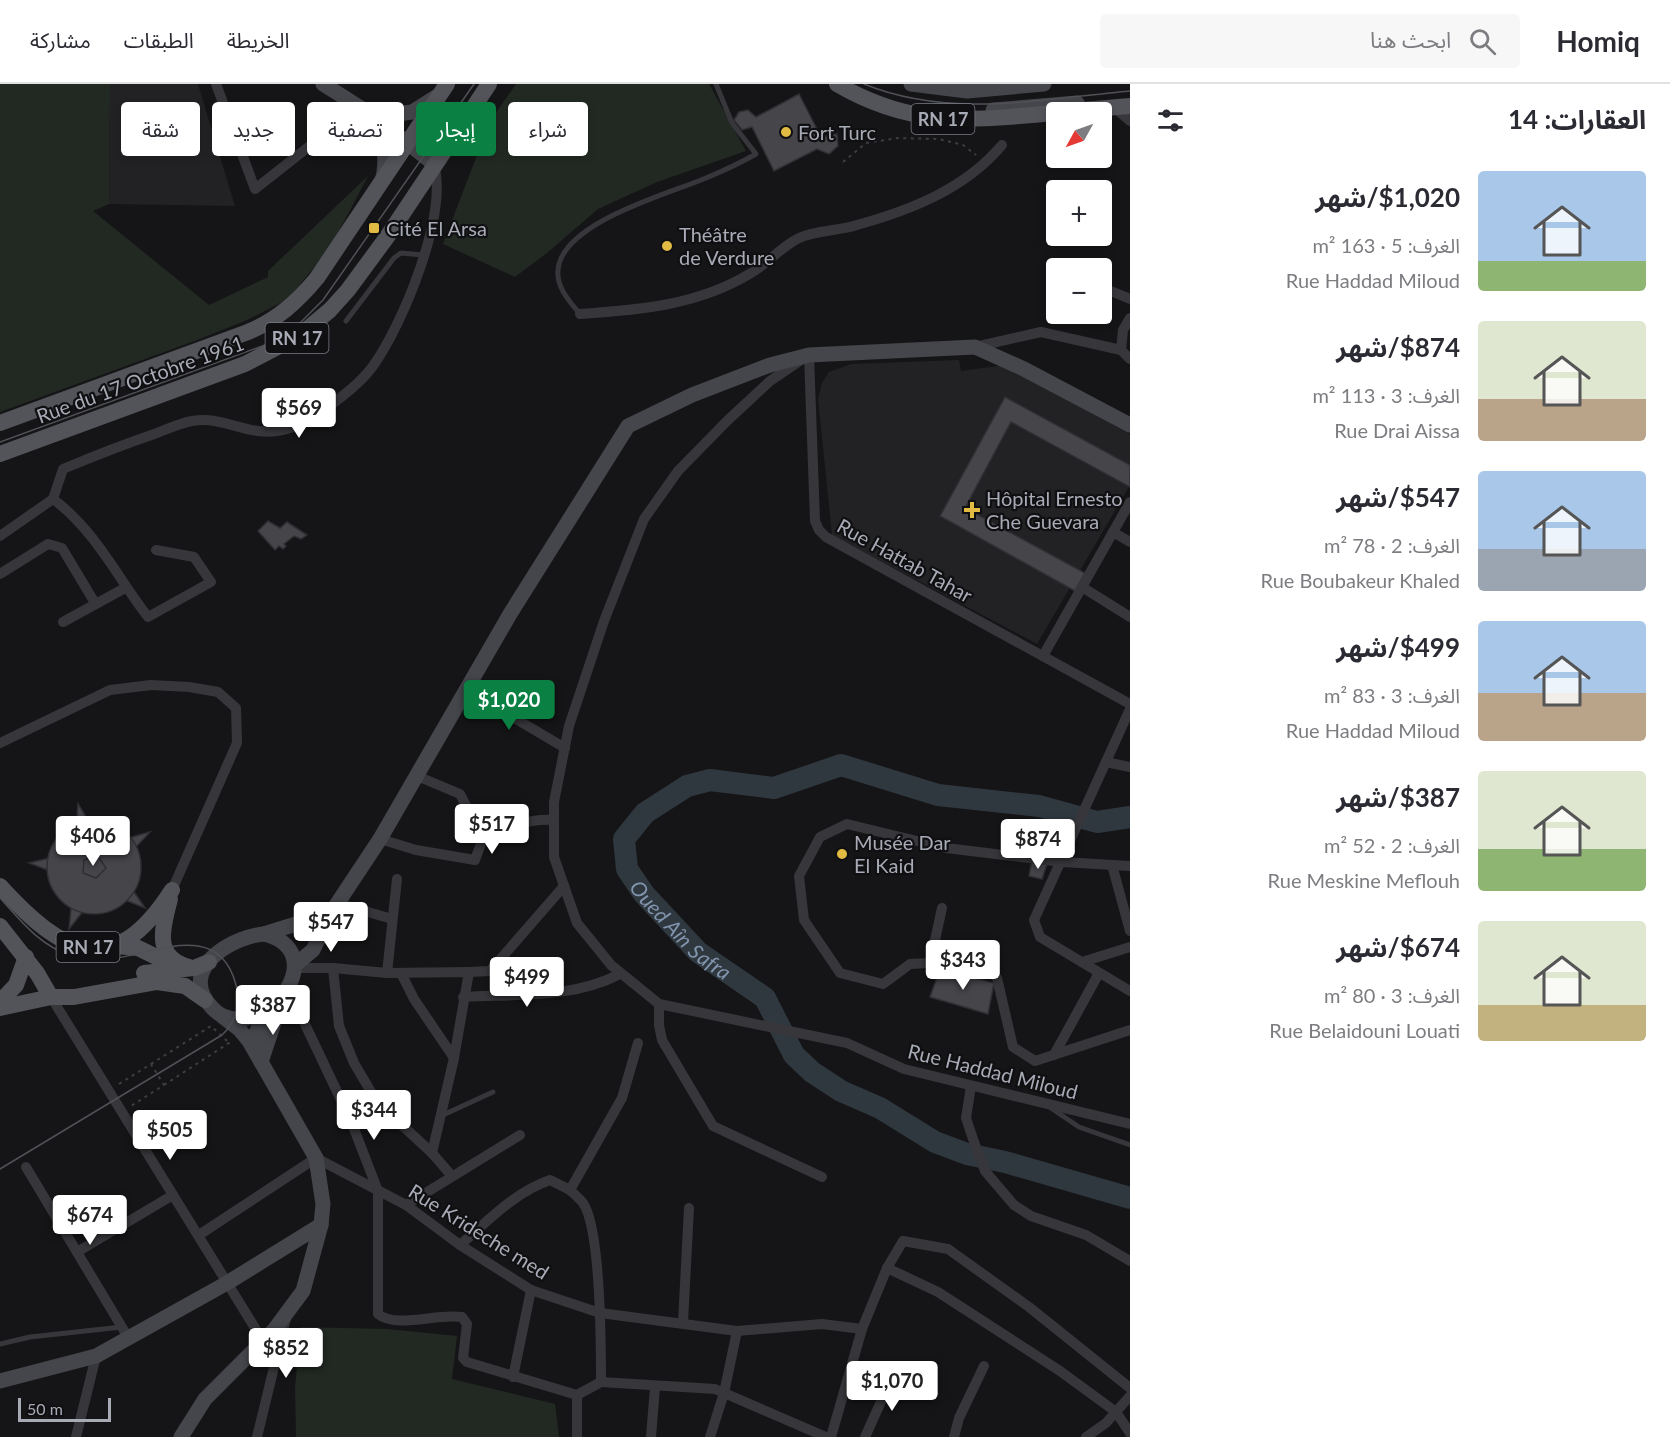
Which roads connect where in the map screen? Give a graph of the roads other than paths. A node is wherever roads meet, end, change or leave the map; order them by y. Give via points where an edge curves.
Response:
1 (216, 84) edge
2 (323, 84) edge
3 (489, 84) edge
4 (716, 84) edge
5 (837, 84) edge
6 (848, 84) edge
7 (911, 84) edge
8 (1044, 84) edge
9 (443, 89) edge
10 (1130, 98) edge
11 (351, 102) edge
12 (1123, 107) edge
13 (404, 113) edge
14 (1046, 114) edge
15 (1130, 121) edge
16 (404, 139) edge
17 (408, 142) junction
18 (1002, 145) dead end
19 (307, 148) edge
20 (385, 156) edge
21 (434, 164) junction
22 (381, 182) junction
23 (423, 255) junction
24 (1112, 291) edge
25 (1130, 299) edge
26 (580, 314) joint
27 (1130, 318) edge
28 (346, 321) dead end
29 (975, 347) junction
30 (1121, 350) junction
31 (809, 355) junction
32 (1130, 359) edge
33 (0, 423) edge
34 (1130, 425) edge
35 (0, 454) edge
36 (53, 500) junction
37 (1130, 502) edge
38 (1113, 532) junction
39 (0, 536) edge
40 (1130, 542) edge
41 (156, 550) dead end
42 (0, 574) edge
43 (1082, 587) junction
44 (125, 588) junction
45 (95, 603) junction
46 (1130, 617) edge
47 (63, 622) dead end
48 (1042, 656) junction
49 (467, 690) junction
50 (1130, 706) edge
51 (0, 742) edge
52 (565, 748) junction
53 (1106, 762) junction
54 (1130, 767) edge
55 (417, 776) junction
56 (554, 820) junction
57 (483, 838) junction
58 (380, 839) junction
59 (1062, 862) junction
60 (1112, 865) junction
61 (1130, 866) edge
62 (397, 879) dead end
63 (0, 886) edge
64 (564, 886) junction
65 (172, 890) junction
66 (334, 908) junction
67 (942, 908) dead end
68 (392, 919) junction
69 (0, 926) edge
70 (1130, 931) edge
71 (264, 934) junction
72 (116, 946) junction
73 (1130, 947) edge
74 (26, 957) junction
75 (1082, 962) junction
76 (930, 963) junction
77 (194, 966) junction
78 (295, 966) junction
79 (333, 968) junction
80 (469, 972) junction
81 (387, 973) junction
82 (401, 973) junction
83 (1099, 973) junction
84 (620, 974) junction
85 (1130, 991) edge
86 (288, 996) junction
87 (463, 997) junction
88 (51, 998) junction
89 (205, 1000) junction
90 (0, 1002) edge
91 (659, 1004) junction
92 (0, 1008) edge
93 (267, 1009) junction
94 (222, 1016) junction
95 (1130, 1030) edge
96 (638, 1043) dead end
97 (1054, 1055) junction
98 (454, 1059) junction
99 (261, 1062) junction
100 (971, 1086) junction
101 (493, 1092) dead end
102 (377, 1102) junction
103 (1045, 1104) junction
104 (441, 1116) junction
105 (351, 1122) junction
106 (1130, 1124) edge
107 (520, 1135) dead end
108 (1130, 1145) edge
109 (432, 1153) junction
110 (316, 1158) junction
111 (26, 1167) dead end
112 (451, 1175) junction
113 (822, 1177) dead end
114 (570, 1190) junction
115 (378, 1191) junction
116 (173, 1195) junction
117 (406, 1205) junction
118 (689, 1208) dead end
119 (321, 1226) junction
120 (199, 1235) junction
121 (460, 1245) junction
122 (77, 1252) junction
123 (1130, 1261) edge
124 (887, 1268) junction
125 (227, 1283) junction
126 (531, 1290) junction
127 (600, 1313) junction
128 (287, 1314) junction
129 (683, 1322) junction
130 (862, 1329) junction
131 (737, 1331) junction
132 (126, 1333) junction
133 (263, 1341) junction
134 (0, 1344) edge
135 (96, 1356) junction
136 (984, 1366) dead end
137 (893, 1375) dead end
138 (513, 1377) junction
139 (0, 1381) edge
140 (601, 1382) junction
141 (655, 1387) junction
142 (1130, 1388) edge
143 (724, 1393) junction
144 (577, 1395) junction
145 (1130, 1395) edge
146 (1116, 1412) junction
147 (1130, 1433) edge
148 (76, 1437) edge
149 (181, 1437) edge
150 (257, 1437) edge
151 (577, 1437) edge
152 (651, 1437) edge
153 (710, 1437) edge
154 (829, 1437) edge
155 (865, 1437) edge
156 (954, 1437) edge
157 (1086, 1437) edge

1 - 19 street via 255,189
2 - 11 main road
3 - 21 main road, Rue du 17 Octobre 1961 / RN 17
4 - 26 lane via 732,123 756,154 707,178 614,213 578,237 558,270 564,296
5 - 14 main road, RN 17 via 896,112 938,119
6 - 10 main road via 915,107 970,112
7 - 8 main road via 967,91
9 - 13 main road via 412,112
9 - 17 main road, Rue du 17 Octobre 1961 / RN 17
12 - 15 street
16 - 17 main road
17 - 21 main road
17 - 22 main road, Rue du 17 Octobre 1961 / RN 17
18 - 26 street via 969,177 931,199 858,225 800,238 751,273 678,304
20 - 22 main road
21 - 23 street via 438,180
21 - 35 main road, Rue du 17 Octobre 1961 / RN 17 via 348,290 299,336 245,364
22 - 33 main road, Rue du 17 Octobre 1961 / RN 17 via 317,278 276,318 248,332
23 - 28 lane via 400,253 394,258
23 - 36 street via 409,296 372,367 337,401 290,428 255,433 214,420 191,421 63,469
24 - 25 street
27 - 30 street via 1123,330
29 - 30 street via 1041,332
29 - 31 main road
29 - 34 main road
30 - 32 street
31 - 48 street, Rue Hattab Tahar via 815,521 819,530
31 - 49 main road via 692,395 628,426 575,507
31 - 52 street via 770,381 727,421 678,471 644,519 604,621
36 - 39 street
36 - 44 street via 72,513
37 - 38 street
38 - 40 street
38 - 43 street
41 - 44 street via 194,557 211,582 148,617
42 - 45 street via 48,544 62,548
43 - 46 street
43 - 48 street
44 - 45 street
45 - 47 street
48 - 50 street, Rue Hattab Tahar
49 - 52 street
49 - 55 main road
50 - 53 street
51 - 65 street via 110,690 151,685 218,692 236,708 237,743
52 - 56 street
53 - 54 street
53 - 59 street
55 - 57 street via 460,794
55 - 58 main road
56 - 57 street via 538,819
56 - 64 street via 554,857
57 - 58 street via 475,860
58 - 66 main road
59 - 60 street
59 - 75 street via 1034,920 1035,929 1040,938
59 - 76 street via 946,848 847,824 820,837 799,876 804,920 840,973 883,984 910,964
60 - 61 street
60 - 70 street
62 - 68 street
63 - 72 main road, RN 17 via 36,924 64,941 93,948
64 - 80 street via 490,971
64 - 84 street via 577,923
65 - 72 main road, RN 17 via 140,931
65 - 77 main road via 162,939 176,962
66 - 68 street
66 - 71 main road
66 - 78 main road via 313,950
67 - 76 street
68 - 81 street
69 - 74 main road, RN 17
71 - 77 main road via 236,941
71 - 78 main road via 285,945
72 - 77 main road via 138,948
73 - 75 street
74 - 88 main road, RN 17
74 - 90 main road via 16,985
75 - 83 street
76 - 97 street via 967,962 986,969 997,978 1013,1047 1035,1061
77 - 88 main road via 72,987
77 - 89 main road
78 - 79 street
78 - 86 main road
79 - 81 street
79 - 102 street via 335,1002 345,1046
80 - 82 street
80 - 87 street
81 - 82 street
82 - 98 street
83 - 85 street
83 - 97 street
84 - 87 street via 558,994
84 - 91 street
86 - 93 main road
86 - 99 main road
86 - 105 street
87 - 98 street
88 - 89 main road via 167,981 185,986
88 - 92 main road
88 - 116 street
89 - 94 main road
91 - 100 street, Rue Haddad Miloud via 847,1043 904,1069
91 - 113 street via 662,1040 713,1126
93 - 94 main road via 246,1019
93 - 99 main road via 256,1033
94 - 99 main road via 244,1035
95 - 97 street
96 - 114 street via 622,1098
98 - 104 street
99 - 110 main road
100 - 103 street, Rue Haddad Miloud
100 - 123 street via 966,1118 974,1142 985,1171 1014,1205 1031,1216 1086,1235
101 - 104 lane
102 - 105 street
102 - 109 street
103 - 106 street, Rue Haddad Miloud
103 - 108 lane via 1079,1127
104 - 109 street
105 - 115 street
107 - 112 street
109 - 112 street
110 - 115 street, Rue Krideche med
110 - 119 main road
110 - 120 street
111 - 122 street
112 - 117 street
114 - 121 street via 550,1180 534,1185
114 - 127 street via 584,1204 591,1228
115 - 117 street, Rue Krideche med
115 - 138 street via 378,1314 392,1322 446,1314 462,1317 467,1324 463,1358
116 - 120 street
116 - 122 street
117 - 121 street, Rue Krideche med
118 - 129 street
119 - 125 main road
119 - 128 main road via 303,1292
120 - 125 street
121 - 126 street, Rue Krideche med
122 - 132 street
124 - 130 street
124 - 142 street via 903,1241 948,1249 1029,1307
124 - 146 street via 938,1292
125 - 132 main road
125 - 133 street
126 - 127 street, Rue Krideche med
126 - 138 street
127 - 129 street, Rue Krideche med
127 - 140 street
128 - 133 main road
128 - 150 street
129 - 131 street, Rue Krideche med
130 - 131 street, Rue Krideche med via 822,1324
130 - 154 street
131 - 143 street
132 - 134 lane via 30,1337
132 - 135 main road
133 - 149 main road via 205,1399
135 - 139 main road
135 - 148 street
136 - 156 street
137 - 155 street
138 - 144 street
140 - 141 street
140 - 144 street
141 - 143 street via 715,1389
141 - 152 street
143 - 153 street
143 - 154 street
144 - 151 street
145 - 146 street
146 - 147 street
146 - 157 street

